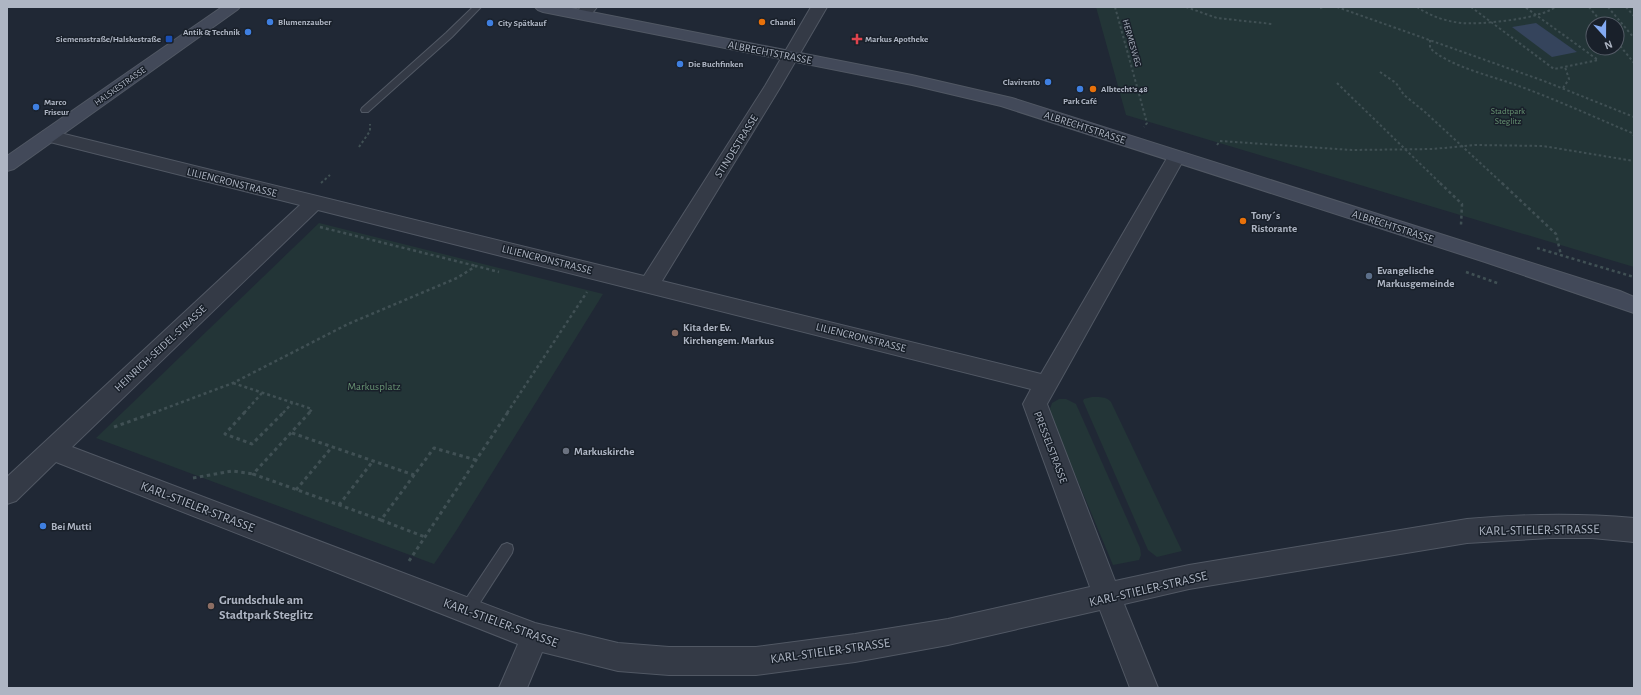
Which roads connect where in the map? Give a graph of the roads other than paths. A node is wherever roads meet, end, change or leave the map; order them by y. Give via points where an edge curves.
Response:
1 (232, 7) edge
2 (477, 7) edge
3 (543, 7) edge
4 (819, 7) edge
5 (585, 11) edge
6 (791, 56) junction
7 (365, 110) dead end
8 (48, 136) junction
9 (1176, 157) junction
10 (7, 164) edge
11 (316, 195) junction
12 (650, 284) junction
13 (1613, 297) junction
14 (1634, 300) edge
15 (1634, 305) edge
16 (1046, 384) junction
17 (53, 450) junction
18 (7, 493) edge
19 (1634, 530) edge
20 (507, 549) dead end
21 (1108, 596) junction
22 (467, 610) junction
23 (535, 636) junction
24 (513, 688) edge
25 (1144, 688) edge

1 - 8 street, HALSKESTRASSE
2 - 7 lane
3 - 5 street, ALBRECHTSTRASSE
4 - 6 street, STINDESTRASSE
5 - 6 street, ALBRECHTSTRASSE
6 - 9 street, ALBRECHTSTRASSE via 1006,102
6 - 12 street, STINDESTRASSE
8 - 10 street, HALSKESTRASSE
8 - 11 street, LILIENCRONSTRASSE
9 - 13 street, ALBRECHTSTRASSE
9 - 16 street, PRESSELSTRASSE
11 - 12 street, LILIENCRONSTRASSE
11 - 17 street, HEINRICH-SEIDEL-STRASSE
12 - 16 street, LILIENCRONSTRASSE
13 - 14 street
13 - 15 street
16 - 21 street, PRESSELSTRASSE via 1034,404
17 - 18 street, HEINRICH-SEIDEL-STRASSE
17 - 22 street, KARL-STIELER-STRASSE
19 - 21 street, KARL-STIELER-STRASSE via 1501,527 1467,531 1189,578
20 - 22 lane
21 - 23 street, KARL-STIELER-STRASSE via 948,632 756,661 669,661 618,657
21 - 25 street, PRESSELSTRASSE
22 - 23 street, KARL-STIELER-STRASSE
23 - 24 street

